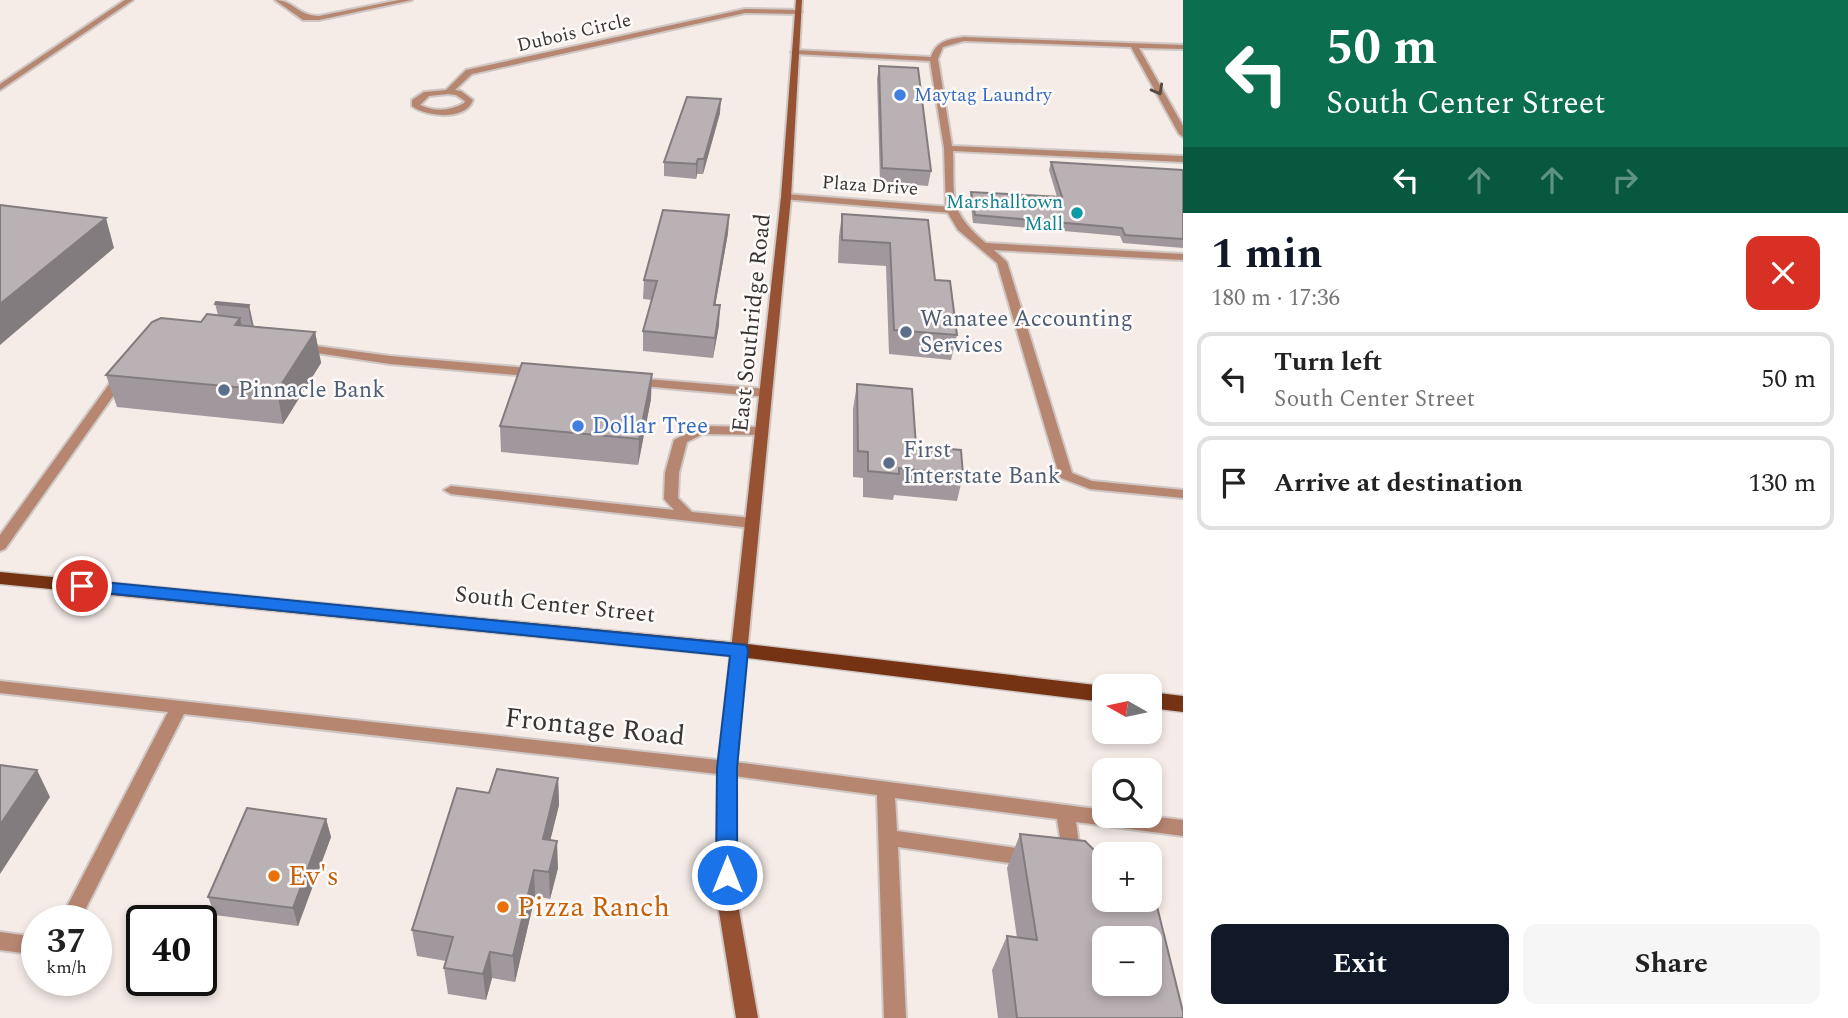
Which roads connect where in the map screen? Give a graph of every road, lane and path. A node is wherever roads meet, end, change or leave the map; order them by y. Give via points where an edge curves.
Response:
1 (130, 0) edge
2 (278, 0) edge
3 (409, 0) edge
4 (799, 6) edge
5 (1134, 46) junction
6 (1180, 47) edge
7 (795, 52) junction
8 (1183, 56) edge
9 (934, 59) junction
10 (0, 88) edge
11 (448, 92) junction
12 (1183, 134) edge
13 (948, 148) junction
14 (1183, 159) edge
15 (786, 197) junction
16 (951, 210) junction
17 (982, 246) junction
18 (1183, 257) edge
19 (284, 346) edge
20 (130, 363) edge
21 (558, 375) edge
22 (626, 381) edge
23 (766, 393) junction
24 (762, 431) junction
25 (451, 490) dead end
26 (1183, 494) edge
27 (687, 514) junction
28 (752, 523) junction
29 (0, 546) edge
30 (0, 578) edge
31 (739, 650) junction
32 (0, 687) edge
33 (1092, 693) edge
34 (1162, 701) edge
35 (1183, 704) edge
36 (180, 706) junction
37 (727, 768) junction
38 (886, 789) junction
39 (1065, 813) junction
40 (1183, 828) edge
41 (887, 838) junction
42 (78, 905) edge
43 (0, 941) edge
44 (21, 944) edge
45 (747, 1018) edge
46 (895, 1018) edge

1 - 10 street
2 - 3 street via 306,18 319,18
4 - 7 street, East Southridge Road
4 - 11 street, Dubois Circle via 744,11 469,72
5 - 6 street
5 - 9 street via 964,39 943,43
5 -> 12 street
6 - 8 street
7 - 9 street
7 - 15 street, East Southridge Road
9 - 13 street
11 - 11 street, Dubois Circle via 427,94 416,106 442,113 468,104 466,96
13 - 14 street
13 - 16 street
15 - 16 street, Plaza Drive
15 - 23 street, East Southridge Road
16 - 17 street
17 - 18 street
17 - 26 street via 1002,262 1008,277 1066,475 1090,485
19 - 21 street
20 - 29 street
22 - 23 street
23 - 24 street, East Southridge Road
24 - 27 street via 701,430 681,440 671,473 671,499
24 - 28 street, East Southridge Road
25 - 27 street
27 - 28 street
28 - 31 street, East Southridge Road
30 - 31 main road, South Center Street
31 - 33 main road, South Center Street
31 - 37 street, East Southridge Road
32 - 36 street, Frontage Road
34 - 35 main road
36 - 37 street, Frontage Road
36 - 42 street
37 - 38 street, Frontage Road
37 - 45 street, East Southridge Road via 727,899
38 - 39 street, Frontage Road
38 - 41 street
39 - 40 street, Frontage Road
39 - 41 street via 1074,865
41 - 46 street
43 - 44 street

